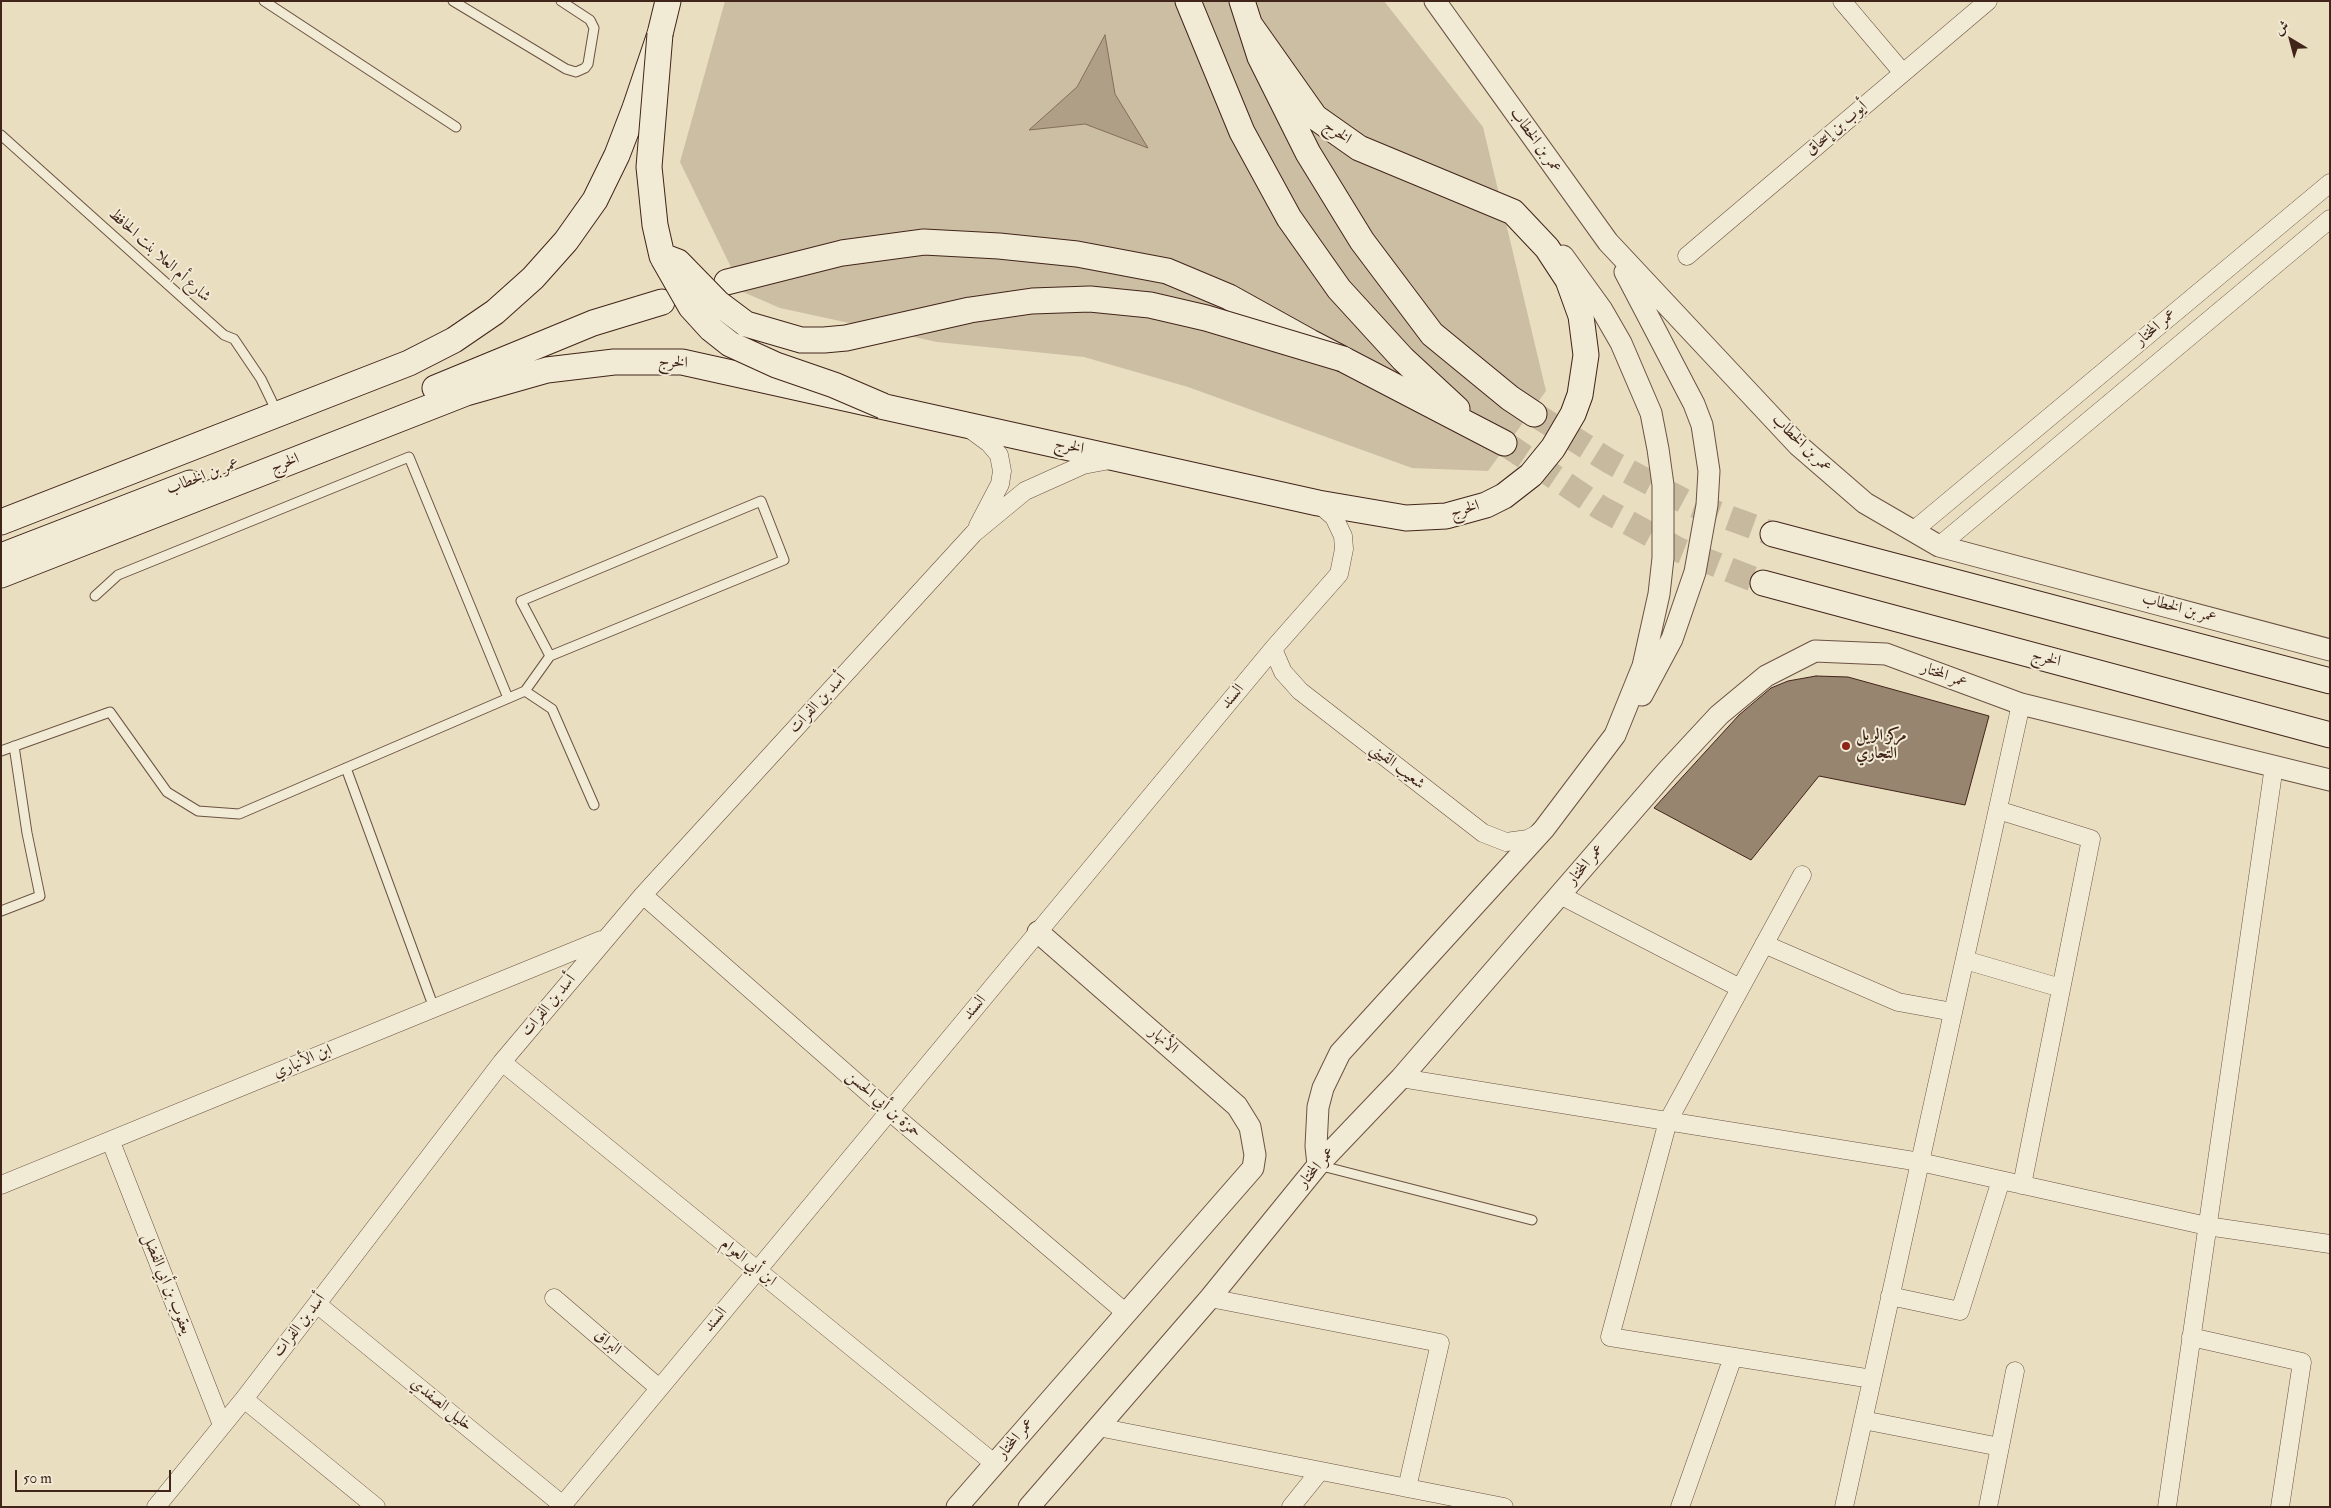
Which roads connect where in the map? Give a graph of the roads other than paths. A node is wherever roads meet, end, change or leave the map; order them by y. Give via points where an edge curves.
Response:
1 (264, 1) edge
2 (453, 1) edge
3 (561, 1) edge
4 (668, 1) edge
5 (1242, 1) edge
6 (1435, 1) edge
7 (1842, 1) edge
8 (1988, 1) edge
9 (1188, 3) edge
10 (1250, 25) junction
11 (660, 34) junction
12 (1903, 73) junction
13 (456, 127) dead end
14 (1, 135) edge
15 (2330, 183) edge
16 (1513, 212) junction
17 (2330, 218) edge
18 (1608, 242) junction
19 (662, 256) junction
20 (1687, 256) dead end
21 (727, 282) dead end
22 (662, 302) dead end
23 (1343, 360) junction
24 (883, 406) junction
25 (277, 414) junction
26 (1534, 414) tunnel mouth
27 (963, 424) junction
28 (1117, 458) junction
29 (1318, 503) junction
30 (1, 522) edge
31 (1913, 531) junction
32 (974, 533) junction
33 (1773, 534) tunnel mouth
34 (1939, 546) junction
35 (1, 556) edge
36 (1, 576) edge
37 (1762, 583) tunnel mouth
38 (95, 596) dead end
39 (1273, 649) junction
40 (2330, 650) edge
41 (550, 656) junction
42 (2330, 681) edge
43 (525, 691) junction
44 (508, 698) junction
45 (2021, 704) junction
46 (1615, 734) junction
47 (2330, 735) edge
48 (14, 746) junction
49 (1, 751) edge
50 (2274, 766) junction
51 (346, 768) junction
52 (2330, 780) edge
53 (594, 805) dead end
54 (1998, 810) junction
55 (1544, 829) junction
56 (1802, 875) dead end
57 (643, 895) junction
58 (1560, 895) junction
59 (1, 911) edge
60 (1038, 932) junction
61 (604, 939) junction
62 (1764, 944) junction
63 (1965, 960) junction
64 (1740, 988) junction
65 (2061, 988) junction
66 (434, 1008) junction
67 (1953, 1012) junction
68 (502, 1062) junction
69 (1401, 1078) junction
70 (889, 1111) junction
71 (1668, 1121) junction
72 (111, 1142) junction
73 (1920, 1162) junction
74 (1318, 1165) junction
75 (1252, 1168) joint
76 (2001, 1180) junction
77 (1, 1185) edge
78 (2022, 1185) junction
79 (1532, 1220) dead end
80 (2207, 1226) junction
81 (2330, 1244) edge
82 (758, 1270) junction
83 (1890, 1296) junction
84 (554, 1298) dead end
85 (1210, 1298) junction
86 (318, 1304) junction
87 (1126, 1313) junction
88 (2191, 1338) junction
89 (1733, 1357) junction
90 (2015, 1371) dead end
91 (1872, 1379) junction
92 (659, 1388) junction
93 (244, 1399) junction
94 (1863, 1420) junction
95 (222, 1425) junction
96 (1098, 1427) junction
97 (2000, 1446) junction
98 (995, 1464) junction
99 (1320, 1471) junction
100 (1407, 1488) junction
101 (1473, 1504) edge
102 (563, 1506) edge
103 (156, 1507) edge
104 (376, 1507) edge
105 (957, 1507) edge
106 (1029, 1507) edge
107 (1291, 1507) edge
108 (1504, 1507) edge
109 (1680, 1507) edge
110 (1844, 1507) edge
111 (1988, 1507) edge
112 (2167, 1507) edge
113 (2280, 1507) edge

1 - 13 lane
2 - 3 lane via 576,72 588,64 594,28 590,20
4 - 11 main road
5 - 10 main road
6 - 18 street, عمر بن الخطاب
7 - 12 street
8 - 12 street, أيوب بن إسحاق
9 - 23 main road via 1242,132 1290,218 1339,288 1403,359 1459,411 1504,443
10 - 16 main road, الخرج via 1315,117 1359,148
10 - 26 main road via 1260,57 1308,152 1362,241 1432,334
11 - 19 main road, bridge via 649,166 654,225
11 - 25 main road via 618,155 566,241 533,278 495,312 454,340 409,363
12 - 20 street, أيوب بن إسحاق
14 - 25 lane, شارع أم العلا بنت الحافظ via 224,335 234,340 261,379
15 - 31 street, عمر المختار
16 - 29 main road, الخرج via 1559,264 1582,316 1584,375 1573,414 1560,437 1542,462 1518,486 1492,502 1466,512 1406,518
16 - 46 street via 1530,222 1556,246 1602,310 1638,377 1657,440 1664,521 1660,594 1643,666
17 - 34 street, عمر المختار
18 - 31 street, عمر بن الخطاب via 1798,445 1865,503
18 - 46 street via 1694,404 1702,426 1709,471 1702,539 1686,604 1656,672
19 - 23 main road, bridge via 678,262 718,304 746,324 801,340 846,338 970,310 1032,301 1090,299 1150,305 1206,318
19 - 24 main road, bridge via 691,307 730,344
21 - 23 main road via 842,253 924,242 1077,254 1167,271 1229,297
22 - 35 main road, عمر بن الخطاب via 593,323
24 - 27 main road, الخرج
24 - 36 main road, الخرج via 682,362 614,362 547,370 466,393
25 - 30 main road
27 - 28 main road, الخرج
27 - 32 street, أسد بن الفرات via 989,443 998,455 1002,471 1000,484
28 - 29 main road, الخرج
28 - 32 street, أسد بن الفرات via 1083,465 1025,491
29 - 39 street, السند via 1327,509 1339,526 1343,562 1339,574
31 - 34 street, عمر بن الخطاب
32 - 57 street, أسد بن الفرات
33 - 42 main road
34 - 40 street, عمر بن الخطاب
37 - 47 main road, الخرج
38 - 44 lane via 118,575 409,457
39 - 55 street, شعيب القيني via 1283,672 1295,687 1483,833 1498,840 1517,842
39 - 60 street, السند
41 - 41 lane via 784,560 761,501 521,601
41 - 43 lane
43 - 44 lane
43 - 53 lane via 552,709
44 - 51 lane
45 - 50 street, عمر المختار
45 - 54 street
45 - 58 street, عمر المختار via 1886,654 1815,651 1766,676 1719,715
46 - 55 street
48 - 49 lane
48 - 51 lane via 110,712 167,792 198,811 239,814
48 - 59 lane via 40,896
50 - 52 street, عمر المختار
50 - 80 street
51 - 66 lane
54 - 63 street
54 - 65 street via 2091,840
55 - 74 street via 1340,1053 1323,1088 1318,1107
56 - 62 street
57 - 61 street, أسد بن الفرات
57 - 70 street, حمزة بن أبي الحسن
58 - 64 street
58 - 69 street, عمر المختار
60 - 70 street, السند
60 - 75 street, الأنهار via 1237,1106 1250,1127 1254,1141
61 - 66 street, ابن الأنباري
61 - 68 street, أسد بن الفرات
62 - 64 street
62 - 67 street via 1898,1002
63 - 65 street
63 - 67 street
64 - 71 street
65 - 78 street
66 - 72 street, ابن الأنباري
67 - 73 street
68 - 82 street, ابن أبي العوام
68 - 86 street, أسد بن الفرات
69 - 71 street
69 - 74 street, عمر المختار
70 - 82 street, السند
70 - 87 street, حمزة بن أبي الحسن
71 - 73 street
71 - 89 street via 1610,1337
72 - 77 street, ابن الأنباري
72 - 95 street, يعقوب بن أبي الفضل
73 - 76 street
73 - 83 street
74 - 79 lane
74 - 85 street, عمر المختار
75 - 87 street, عمر المختار
76 - 78 street
76 - 83 street via 1960,1310
78 - 80 street
80 - 81 street
80 - 88 street
82 - 92 street, السند
82 - 98 street, ابن أبي العوام
83 - 91 street
84 - 92 street, البراق
85 - 96 street, عمر المختار
85 - 100 street via 1440,1343
86 - 93 street, أسد بن الفرات
86 - 102 street, خليل الصفدي
87 - 98 street, عمر المختار
88 - 112 street
88 - 113 street via 2302,1362
89 - 91 street
89 - 109 street
90 - 97 street
91 - 94 street
92 - 102 street, السند
93 - 95 street, أسد بن الفرات
93 - 104 street
94 - 97 street
94 - 110 street
95 - 103 street, أسد بن الفرات
96 - 99 street
96 - 106 street, عمر المختار
97 - 111 street
98 - 105 street, عمر المختار
99 - 100 street
99 - 107 street
100 - 101 street
101 - 108 street

